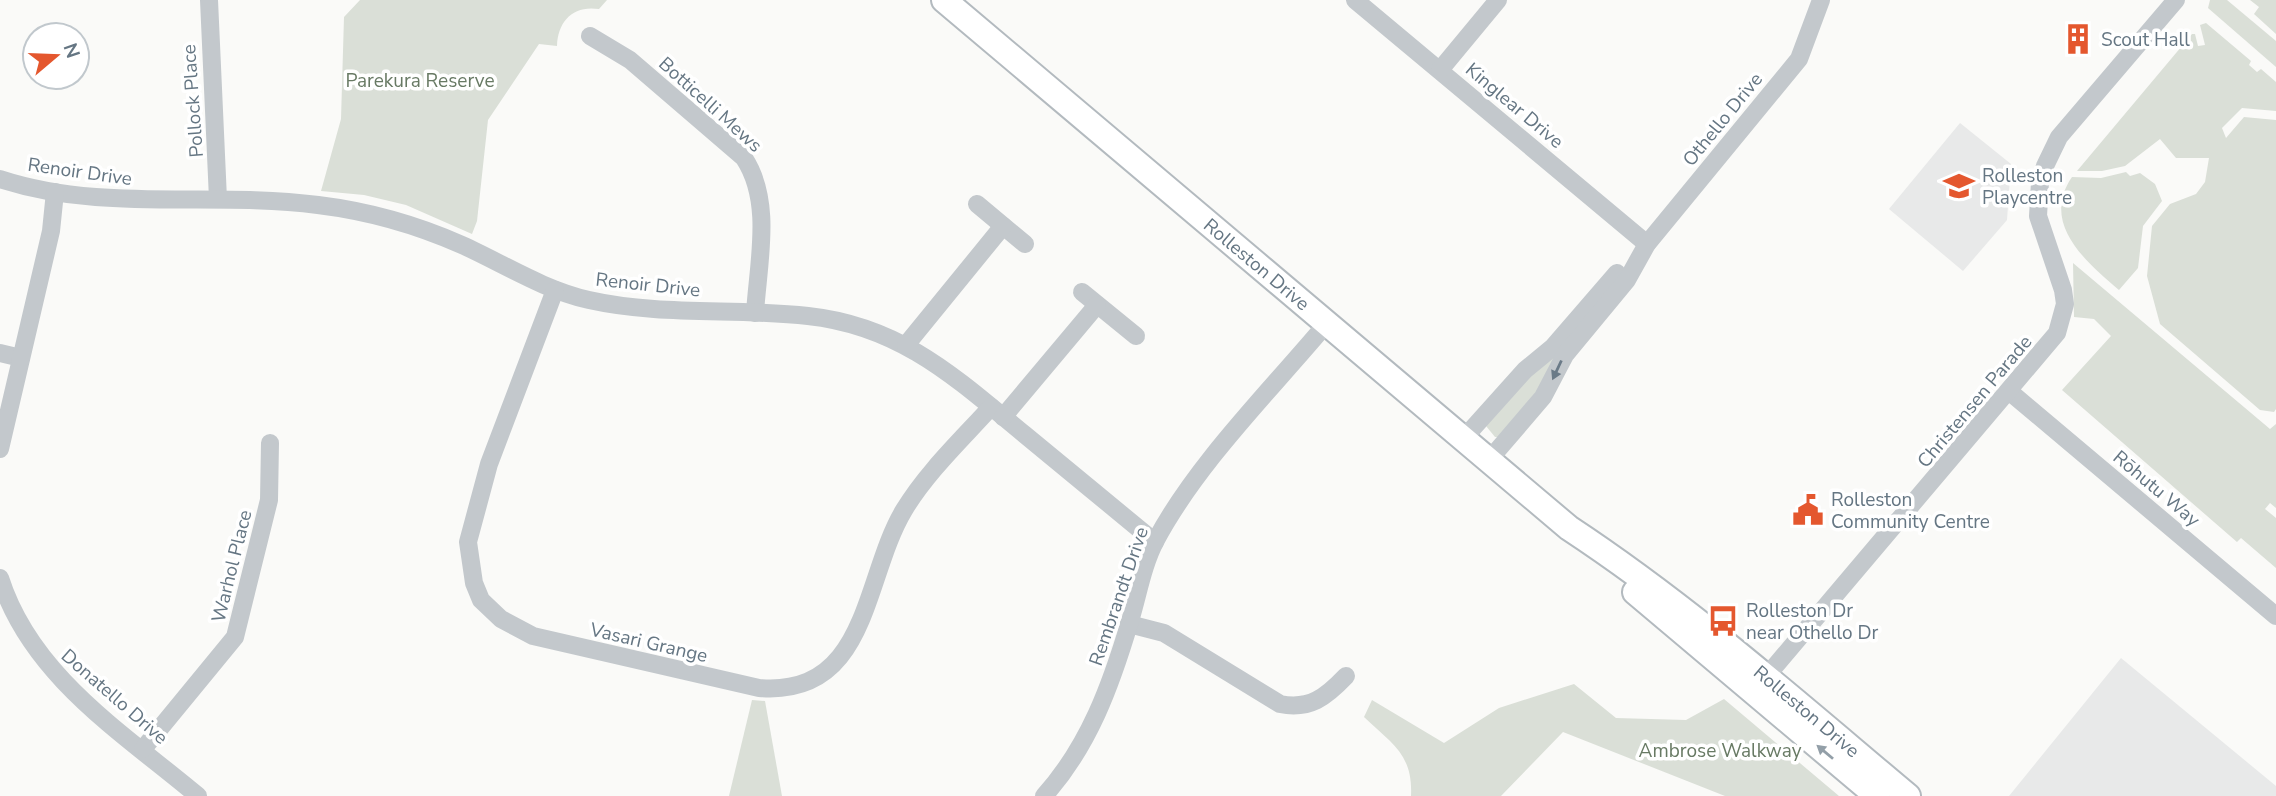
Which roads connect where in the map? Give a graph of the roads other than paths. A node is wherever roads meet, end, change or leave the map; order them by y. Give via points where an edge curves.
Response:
1 (209, 0) edge
2 (944, 0) edge
3 (1354, 0) edge
4 (1498, 0) edge
5 (1821, 0) edge
6 (2176, 0) edge
7 (590, 36) dead end
8 (1440, 70) junction
9 (0, 179) edge
10 (55, 192) junction
11 (218, 199) junction
12 (977, 204) dead end
13 (1003, 226) junction
14 (1025, 244) dead end
15 (1643, 250) junction
16 (555, 290) junction
17 (1082, 292) dead end
18 (1097, 306) junction
19 (755, 313) junction
20 (1328, 323) junction
21 (1136, 336) dead end
22 (906, 345) junction
23 (0, 353) edge
24 (21, 358) junction
25 (2010, 391) junction
26 (997, 412) junction
27 (1464, 438) junction
28 (270, 443) dead end
29 (0, 449) edge
30 (1489, 460) junction
31 (1155, 542) junction
32 (0, 578) edge
33 (2276, 616) edge
34 (1129, 624) junction
35 (1346, 676) dead end
36 (1760, 684) junction
37 (143, 749) junction
38 (198, 796) edge
39 (1044, 796) edge
40 (1877, 796) edge
41 (1908, 796) edge

1 - 11 street, Pollock Place
2 - 20 main road, Rolleston Drive
3 - 8 street, Kinglear Drive
4 - 8 street
5 - 15 street, Othello Drive via 1798,59
6 - 25 street, Christensen Parade via 2052,149 2040,182 2038,216 2063,290 2063,318 2051,343
7 - 19 street, Botticelli Mews via 630,61 744,158 755,175 761,193 761,227
8 - 15 street, Kinglear Drive
9 - 10 street, Renoir Drive
10 - 11 street, Renoir Drive via 140,201
10 - 24 street via 51,231
11 - 16 street, Renoir Drive via 305,203 369,214 461,245
12 - 13 street
13 - 14 street
13 - 22 street
15 - 27 street, Othello Drive
15 -> 30 street, Othello Drive via 1627,280 1565,355 1543,397
16 - 19 street, Renoir Drive via 629,306
16 - 26 street, Vasari Grange via 489,464 468,542 481,600 501,619 533,636 759,688 786,689 810,681 831,668 848,648 905,508
17 - 18 street
18 - 21 street
18 - 26 street, Vasari Grange
19 - 22 street, Renoir Drive via 832,321
20 - 27 main road, Rolleston Drive
20 - 31 street, Rembrandt Drive via 1206,467
22 - 26 street, Renoir Drive via 952,373
23 - 24 street
24 - 29 street
25 - 33 street, Rōhutu Way
25 - 36 street, Christensen Parade
26 - 31 street, Renoir Drive
27 - 30 main road, Rolleston Drive
28 - 37 street, Warhol Place via 269,500 235,637
30 - 36 main road, Rolleston Drive via 1570,528 1646,581
31 - 34 street, Rembrandt Drive
32 - 37 street, Donatello Drive via 15,617 40,657
34 - 35 street via 1164,633 1280,704 1297,708 1312,704
34 - 39 street, Rembrandt Drive via 1092,727
40 -> 36 main road, Rolleston Drive
36 - 41 main road, Rolleston Drive
37 - 38 street, Donatello Drive

